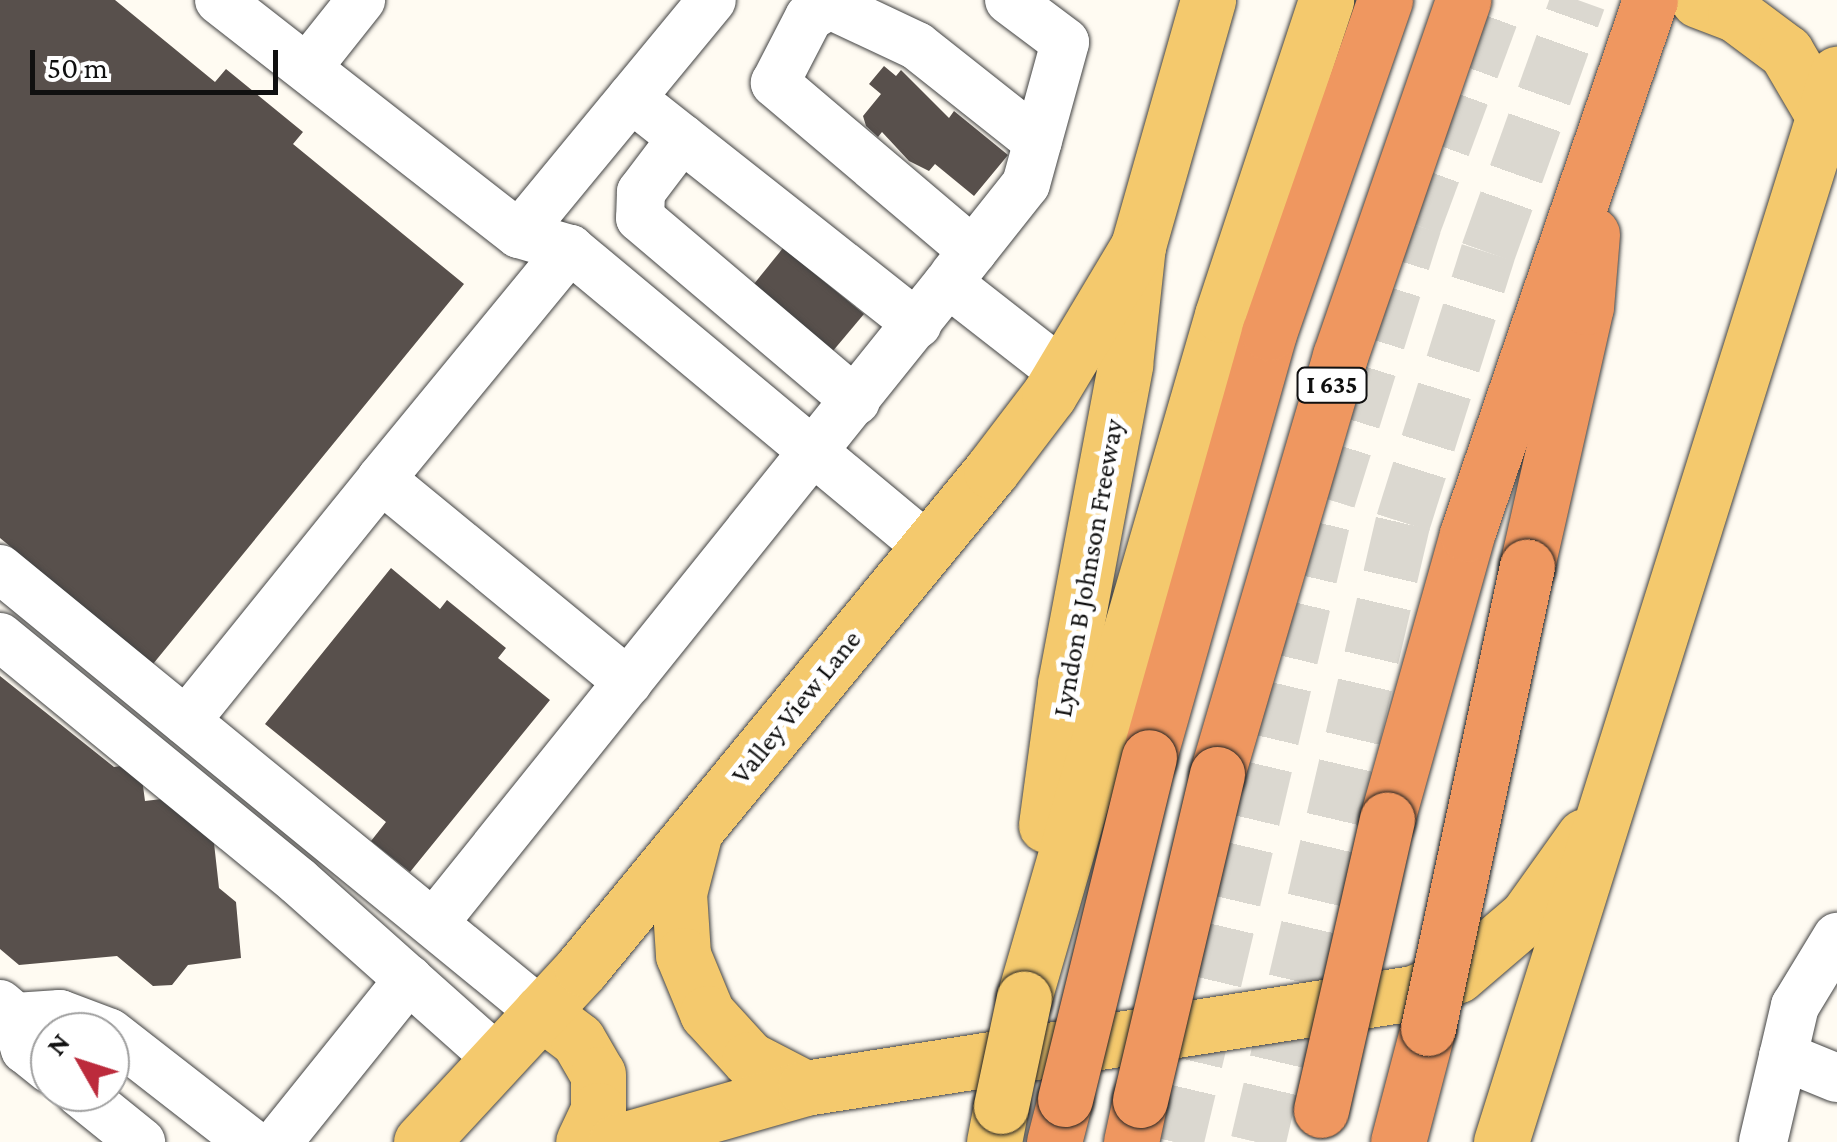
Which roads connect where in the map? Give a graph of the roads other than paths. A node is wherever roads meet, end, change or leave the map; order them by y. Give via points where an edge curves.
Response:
1 (219, 0) edge
2 (361, 0) edge
3 (712, 0) edge
4 (1010, 0) edge
5 (1208, 0) edge
6 (1326, 0) edge
7 (1385, 0) edge
8 (1462, 0) edge
9 (829, 2) edge
10 (1665, 2) edge
11 (307, 68) junction
12 (631, 98) junction
13 (1832, 99) edge
14 (682, 138) junction
15 (1038, 142) junction
16 (1600, 146) junction
17 (519, 234) junction
18 (1138, 246) junction
19 (570, 249) junction
20 (960, 267) junction
21 (917, 324) junction
22 (1062, 374) junction
23 (856, 401) junction
24 (814, 451) junction
25 (381, 480) junction
26 (926, 546) junction
27 (0, 568) edge
28 (0, 637) edge
29 (628, 682) junction
30 (186, 721) junction
31 (1603, 803) junction
32 (694, 832) junction
33 (434, 923) junction
34 (1837, 937) edge
35 (408, 979) junction
36 (1024, 998) junction
37 (8, 1010) edge
38 (34, 1012) edge
39 (542, 1012) junction
40 (130, 1048) edge
41 (30, 1053) edge
42 (1783, 1056) junction
43 (498, 1059) junction
44 (1837, 1078) edge
45 (804, 1088) junction
46 (104, 1112) edge
47 (1060, 1120) edge
48 (1136, 1121) edge
49 (998, 1124) edge
50 (1317, 1126) edge
51 (141, 1142) edge
52 (250, 1142) edge
53 (278, 1142) edge
54 (421, 1142) edge
55 (583, 1142) edge
56 (616, 1142) edge
57 (1398, 1142) edge
58 (1501, 1142) edge
59 (1763, 1142) edge

1 - 11 lane
2 - 11 lane
3 - 12 lane
4 - 15 lane via 1065,42
5 - 18 main road, Lyndon B Johnson Freeway
6 - 36 main road via 1222,315
7 - 47 highway, bridge via 1269,332 1149,757
8 - 48 highway, I 635, bridge via 1346,339 1217,774
9 - 15 lane via 917,46
9 - 20 lane via 808,17 775,84
10 - 13 main road via 1735,14 1786,52
10 - 16 highway
11 - 17 lane
12 - 14 lane
12 - 17 lane
13 - 31 main road
14 - 21 lane
14 - 23 lane via 641,192 640,218
15 - 20 lane via 1026,184
16 - 50 highway, bridge via 1467,534 1387,819
16 - 57 highway, bridge via 1586,307
17 - 19 lane
18 - 22 main road, Valley View Lane
18 - 36 main road, Lyndon B Johnson Freeway via 1126,365 1064,684
19 - 24 lane
19 - 25 lane
20 - 21 lane
20 - 22 lane
21 - 23 lane
22 - 26 main road, Valley View Lane
23 - 24 lane
24 - 26 lane
24 - 29 lane
25 - 29 lane
25 - 30 lane
26 - 32 main road, Valley View Lane
27 - 30 lane
28 - 35 lane
29 - 33 lane
30 - 33 lane
31 - 45 main road via 1527,916 1458,975 1412,993
31 - 58 main road via 1575,921
32 - 39 main road, Valley View Lane
32 - 45 main road via 679,893 683,955 695,984 708,1013 750,1058
33 - 39 lane
34 - 42 lane via 1796,1006
35 - 43 lane
35 - 53 lane
36 - 49 main road, Lyndon B Johnson Freeway, bridge
37 - 38 lane
37 - 41 lane
39 - 43 main road, Valley View Lane
39 - 55 main road via 578,1040 598,1074 598,1110
40 - 52 lane
42 - 44 lane
42 - 59 lane
43 - 54 main road, Valley View Lane
45 - 56 main road
46 - 51 lane

